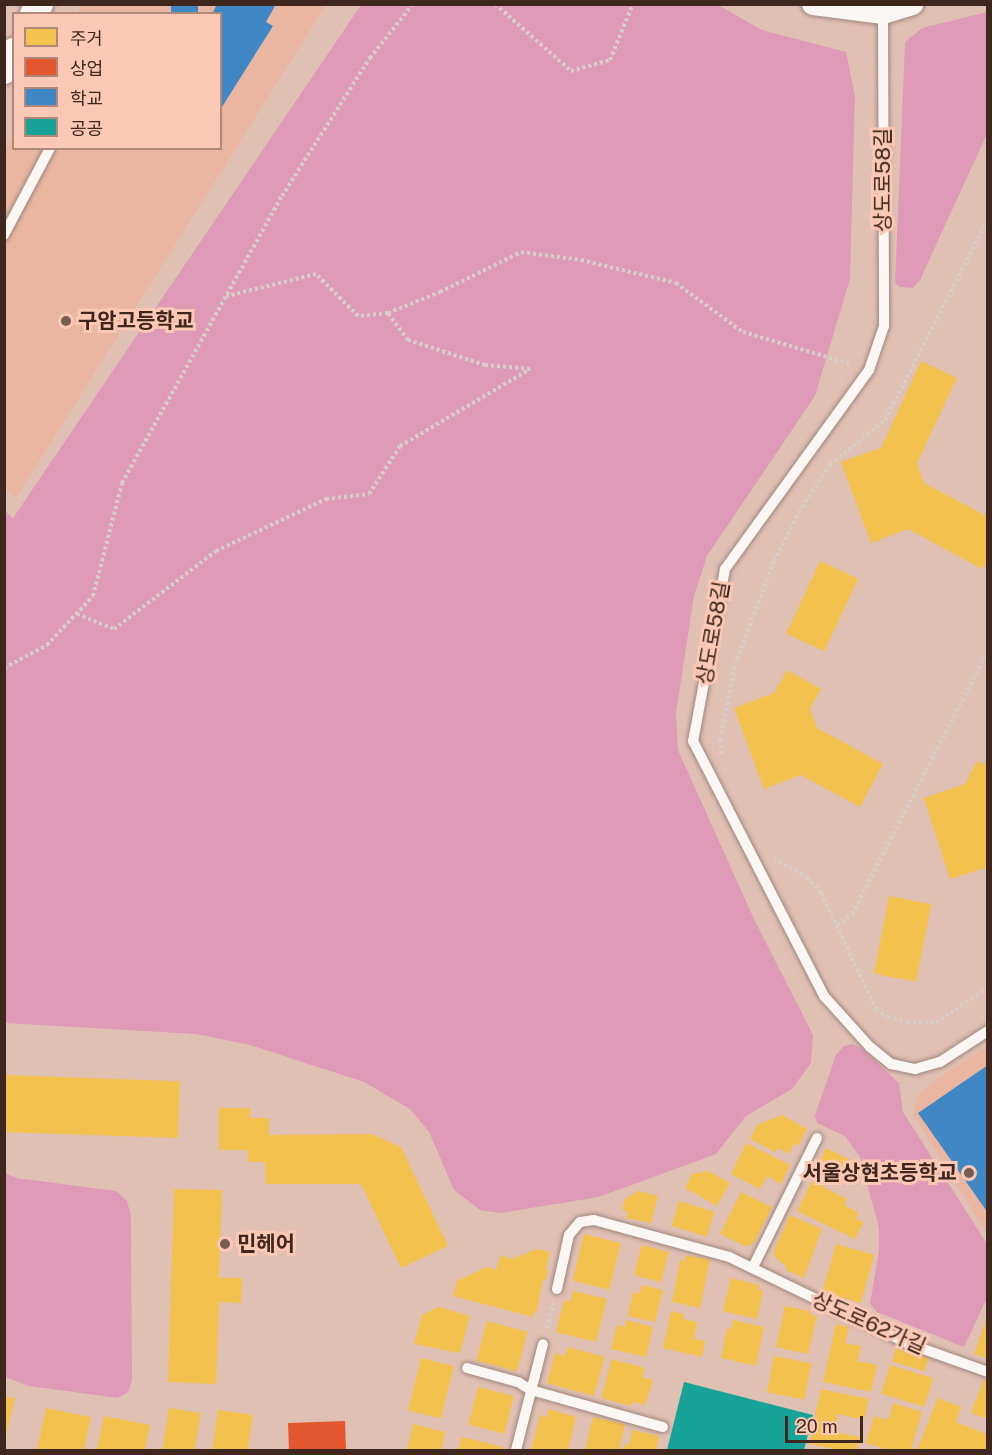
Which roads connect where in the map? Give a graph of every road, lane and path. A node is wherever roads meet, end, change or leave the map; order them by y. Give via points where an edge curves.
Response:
1 (413, 4) edge
2 (495, 4) edge
3 (633, 4) edge
4 (813, 4) edge
5 (913, 4) edge
6 (883, 13) junction
7 (12, 56) edge
8 (4, 70) edge
9 (50, 150) edge
10 (987, 219) edge
11 (4, 235) edge
12 (227, 296) junction
13 (388, 313) junction
14 (869, 370) junction
15 (77, 614) junction
16 (987, 651) edge
17 (4, 668) edge
18 (723, 763) dead end
19 (770, 856) dead end
20 (837, 925) junction
21 (987, 987) edge
22 (987, 1031) edge
23 (817, 1138) dead end
24 (753, 1267) junction
25 (556, 1289) joint
26 (543, 1344) joint
27 (467, 1368) dead end
28 (987, 1372) edge
29 (531, 1390) junction
30 (663, 1427) dead end
31 (516, 1450) edge

1 - 12 path via 370,58 282,196
2 - 3 path via 571,71 610,60
4 - 6 street
5 - 6 street
6 - 14 lane, 상도로58길 via 884,326
7 - 8 street
9 - 11 lane
10 - 18 path via 885,420 830,465 802,507 774,561 735,665 720,740
12 - 13 path via 316,274 358,316
12 - 15 path via 122,483 93,596
13 - 14 path via 521,252 581,260 676,283 742,332
13 - 15 path via 408,340 485,365 530,369 400,446 369,494 326,499 216,550 114,629
14 - 22 lane, 상도로58길 via 725,569 693,741 824,996 870,1047 891,1064 915,1069 940,1062
15 - 17 path via 47,645
16 - 20 path via 852,914
19 - 20 path via 807,877 821,893
20 - 21 path via 876,1009 888,1017 936,1023
23 - 24 lane
24 - 25 lane, 상도로62가길 via 695,1245 594,1221 580,1222 569,1234
24 - 28 lane, 상도로62가길 via 909,1344
25 - 26 path
26 - 29 lane
27 - 29 lane via 518,1382
29 - 30 lane
29 - 31 lane

